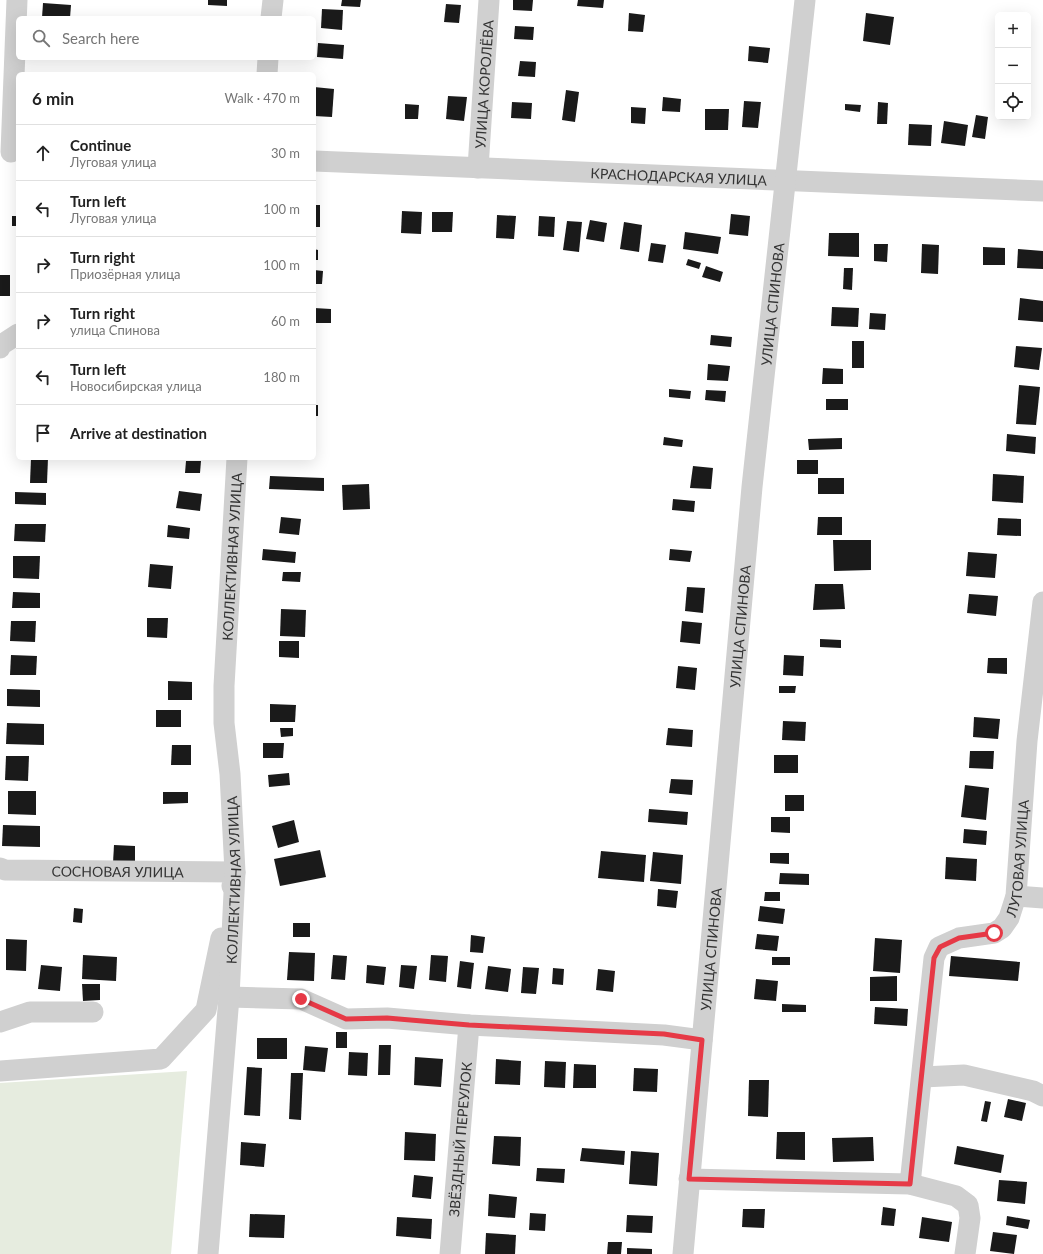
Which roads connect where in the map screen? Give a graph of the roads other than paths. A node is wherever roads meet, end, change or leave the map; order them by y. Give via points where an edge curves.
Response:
1 (17, 0) edge
2 (273, 0) edge
3 (489, 0) edge
4 (805, 0) edge
5 (16, 16) edge
6 (271, 16) edge
7 (16, 22) edge
8 (268, 60) edge
9 (267, 72) edge
10 (10, 152) edge
11 (316, 161) edge
12 (478, 168) junction
13 (784, 181) junction
14 (1043, 191) edge
15 (16, 335) edge
16 (0, 348) edge
17 (237, 460) edge
18 (1043, 602) edge
19 (1041, 642) edge
20 (0, 868) edge
21 (235, 872) junction
22 (1016, 896) junction
23 (1043, 898) edge
24 (229, 997) junction
25 (93, 1012) dead end
26 (0, 1022) edge
27 (469, 1025) junction
28 (702, 1040) junction
29 (0, 1071) edge
30 (922, 1077) junction
31 (1043, 1096) edge
32 (689, 1179) junction
33 (910, 1184) junction
34 (208, 1254) edge
35 (450, 1254) edge
36 (683, 1254) edge
37 (965, 1254) edge

1 - 5 street
2 - 6 street
3 - 12 street, УЛИЦА КОРОЛЁВА
4 - 13 street, УЛИЦА СПИНОВА
7 - 10 street
8 - 9 street
11 - 12 street, КРАСНОДАРСКАЯ УЛИЦА
12 - 13 street, КРАСНОДАРСКАЯ УЛИЦА
13 - 14 street, КРАСНОДАРСКАЯ УЛИЦА
13 - 28 street, УЛИЦА СПИНОВА via 752,488
15 - 16 street
17 - 21 street, КОЛЛЕКТИВНАЯ УЛИЦА via 224,686 224,723 230,774
18 - 19 street, ЛУГОВАЯ УЛИЦА
19 - 22 street, ЛУГОВАЯ УЛИЦА via 1027,741
20 - 21 street, СОСНОВАЯ УЛИЦА
21 - 24 street, КОЛЛЕКТИВНАЯ УЛИЦА
21 - 29 street via 206,1010 161,1059
22 - 23 street
22 - 30 street, ЛУГОВАЯ УЛИЦА via 1009,918 1002,928 994,933 959,938 940,947 934,958
24 - 27 street via 301,999 346,1019 387,1018
24 - 34 street, КОЛЛЕКТИВНАЯ УЛИЦА
25 - 26 street via 30,1012
27 - 28 street via 664,1034
27 - 35 street, ЗВЁЗДНЫЙ ПЕРЕУЛОК
28 - 32 street, УЛИЦА СПИНОВА
30 - 31 street via 964,1075 1032,1091
30 - 33 street, ЛУГОВАЯ УЛИЦА
32 - 33 street
32 - 36 street, УЛИЦА СПИНОВА
33 - 37 street via 956,1196 968,1205 970,1218

